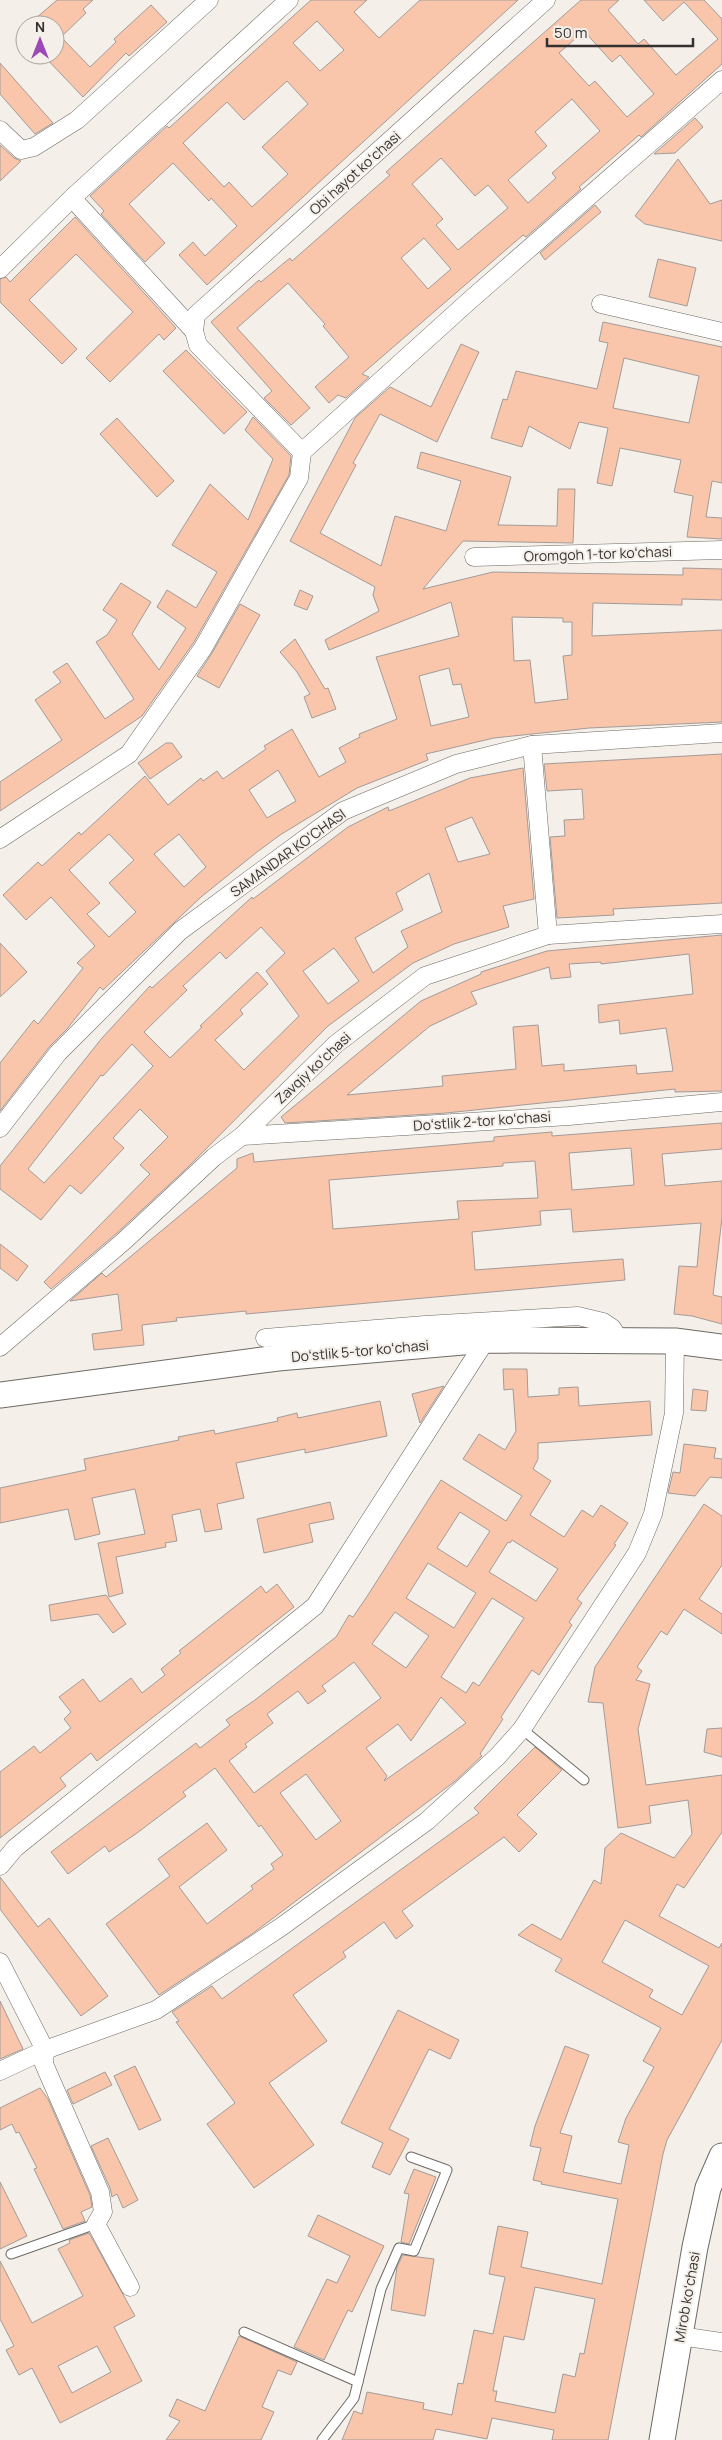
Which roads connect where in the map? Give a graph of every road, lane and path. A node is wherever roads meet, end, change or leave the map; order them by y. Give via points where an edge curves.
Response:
1 (209, 0) edge
2 (289, 0) edge
3 (546, 0) edge
4 (722, 80) edge
5 (0, 130) edge
6 (72, 198) junction
7 (0, 269) edge
8 (601, 304) dead end
9 (194, 331) junction
10 (722, 332) edge
11 (302, 452) junction
12 (722, 550) edge
13 (474, 557) dead end
14 (722, 733) edge
15 (532, 746) junction
16 (0, 839) edge
17 (722, 924) edge
18 (548, 935) junction
19 (722, 1102) edge
20 (0, 1128) edge
21 (242, 1136) junction
22 (265, 1338) dead end
23 (486, 1340) junction
24 (675, 1341) junction
25 (621, 1342) junction
26 (0, 1347) edge
27 (722, 1347) edge
28 (0, 1396) edge
29 (522, 1729) junction
30 (584, 1780) dead end
31 (0, 1866) edge
32 (0, 1962) edge
33 (45, 2050) junction
34 (0, 2071) edge
35 (722, 2156) edge
36 (411, 2157) dead end
37 (96, 2224) junction
38 (11, 2254) dead end
39 (130, 2287) dead end
40 (244, 2332) dead end
41 (680, 2336) junction
42 (722, 2342) edge
43 (358, 2382) junction
44 (322, 2440) edge
45 (662, 2440) edge

1 - 5 street via 76,120 34,147 20,150
2 - 6 street
3 - 9 street, Obi hayot koʻchasi via 196,315
4 - 11 street
6 - 7 street
6 - 9 street
8 - 10 street
9 - 11 street via 198,345
11 - 16 street via 299,478 203,648 129,754
12 - 13 street, Oromgoh 1-tor koʻchasi
14 - 15 street, SAMANDAR KO‘CHASI
15 - 18 street
15 - 20 street, SAMANDAR KO‘CHASI via 456,764 343,811 180,931 58,1053
17 - 18 street, Zavqiy koʻchasi
18 - 21 street, Zavqiy koʻchasi via 425,976 336,1044
19 - 21 street, Doʻstlik 2-tor koʻchasi via 569,1116
21 - 26 street, Zavqiy koʻchasi
22 - 25 street via 425,1324 578,1316 603,1322 612,1328
23 - 25 street, Doʻstlik 5-tor koʻchasi
23 - 28 street, Doʻstlik 5-tor koʻchasi via 278,1358
23 - 31 street via 315,1606 15,1848
24 - 25 street, Doʻstlik 5-tor koʻchasi
24 - 27 street, Doʻstlik 5-tor koʻchasi
24 - 29 street via 674,1413 652,1514 636,1553
29 - 30 lane
29 - 33 street via 498,1756 427,1822 281,1927 156,2010
32 - 33 street
33 - 34 street
33 - 37 street via 44,2064 100,2192 103,2212
35 - 41 street, Mirob koʻchasi via 708,2188
36 - 43 lane via 447,2170 414,2251 400,2248 381,2289
37 - 38 lane
37 - 39 street
40 - 43 lane
41 - 42 street
41 - 45 street, Mirob koʻchasi
43 - 44 lane via 354,2398

